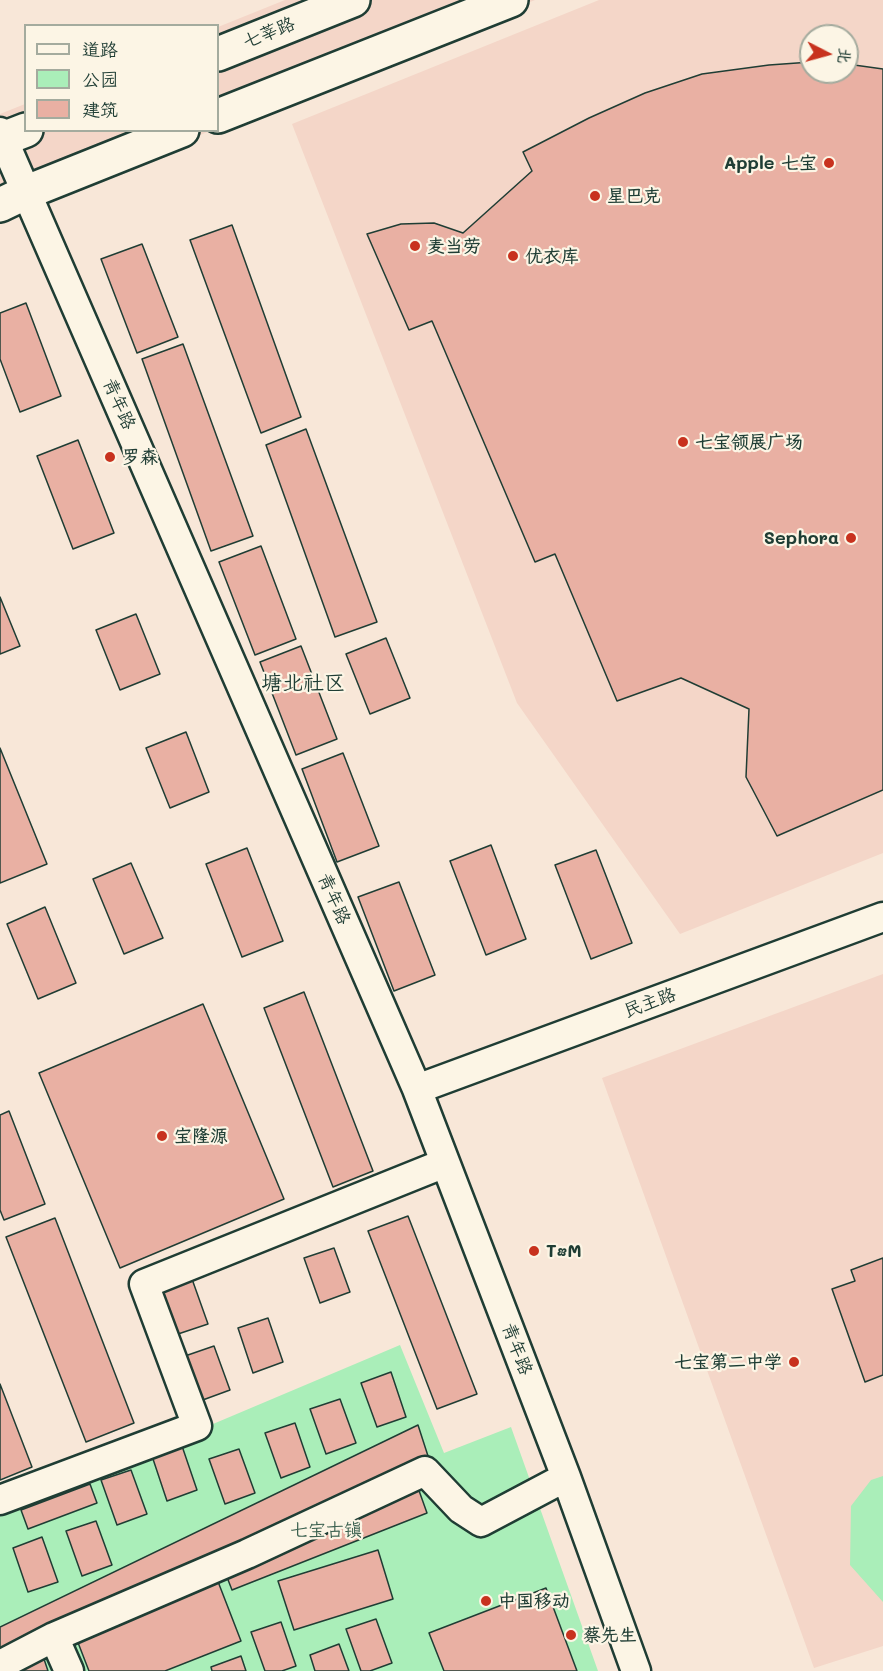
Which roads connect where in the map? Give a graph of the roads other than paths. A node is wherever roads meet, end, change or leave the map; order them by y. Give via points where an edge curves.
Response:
1 (354, 0) edge
2 (511, 0) edge
3 (219, 54) edge
4 (219, 116) edge
5 (177, 132) edge
6 (7, 135) edge
7 (13, 198) edge
8 (883, 917) edge
9 (417, 1089) junction
10 (445, 1162) junction
11 (566, 1477) junction
12 (0, 1500) edge
13 (54, 1637) junction
14 (0, 1665) edge
15 (69, 1671) edge
16 (636, 1671) edge

1 - 3 main road, 七莘路
2 - 4 main road
5 - 7 main road
6 - 7 street, 青年路
7 - 9 street, 青年路
8 - 9 street, 民主路
9 - 10 street, 青年路
10 - 11 street, 青年路
10 - 12 street via 144,1284 197,1426
11 - 13 street via 482,1522 461,1509 425,1471 247,1554
11 - 16 street, 青年路
13 - 14 street
13 - 15 street

